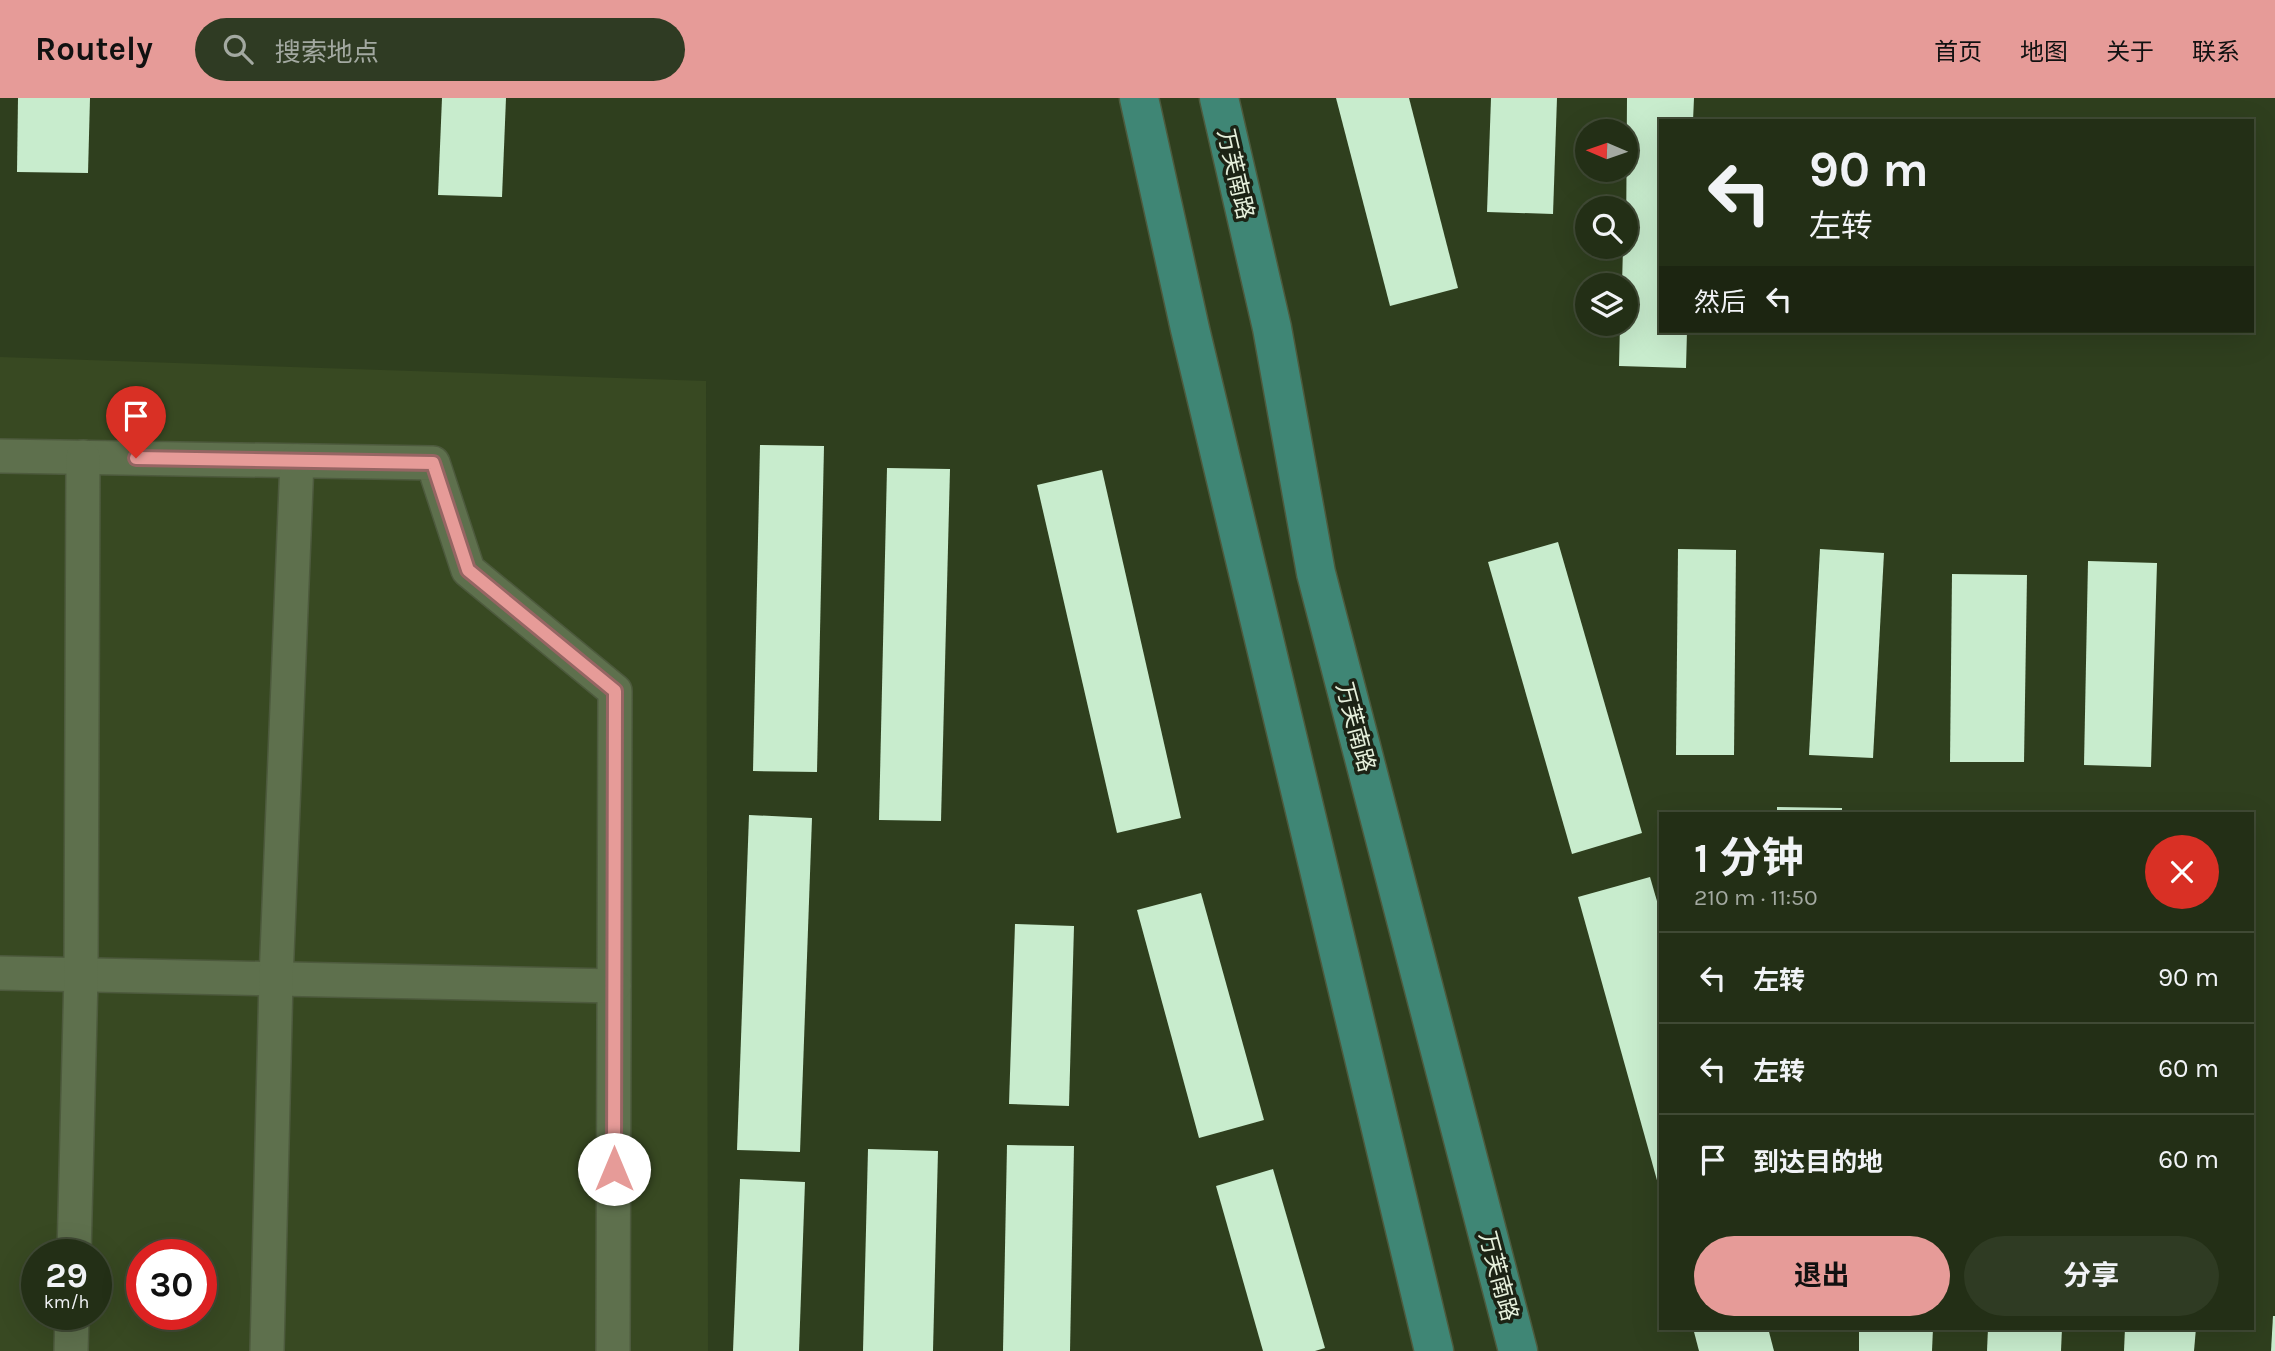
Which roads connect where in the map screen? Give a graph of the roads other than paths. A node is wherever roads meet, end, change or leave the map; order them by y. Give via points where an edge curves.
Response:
1 (1139, 98) edge
2 (1219, 98) edge
3 (0, 456) edge
4 (83, 457) junction
5 (297, 461) junction
6 (0, 973) edge
7 (82, 975) junction
8 (276, 979) junction
9 (614, 986) junction
10 (74, 1239) edge
11 (72, 1330) edge
12 (71, 1351) edge
13 (267, 1351) edge
14 (613, 1351) edge
15 (1434, 1351) edge
16 (1518, 1351) edge

1 - 15 main road
2 - 16 main road, 万芙南路 via 1272,328 1316,573
3 - 4 street
4 - 5 street
4 - 7 street
5 - 8 street
5 - 9 street via 433,463 468,570 615,691
6 - 7 street
7 - 8 street
7 - 10 street
8 - 9 street
8 - 13 street
9 - 14 street
11 - 12 street

